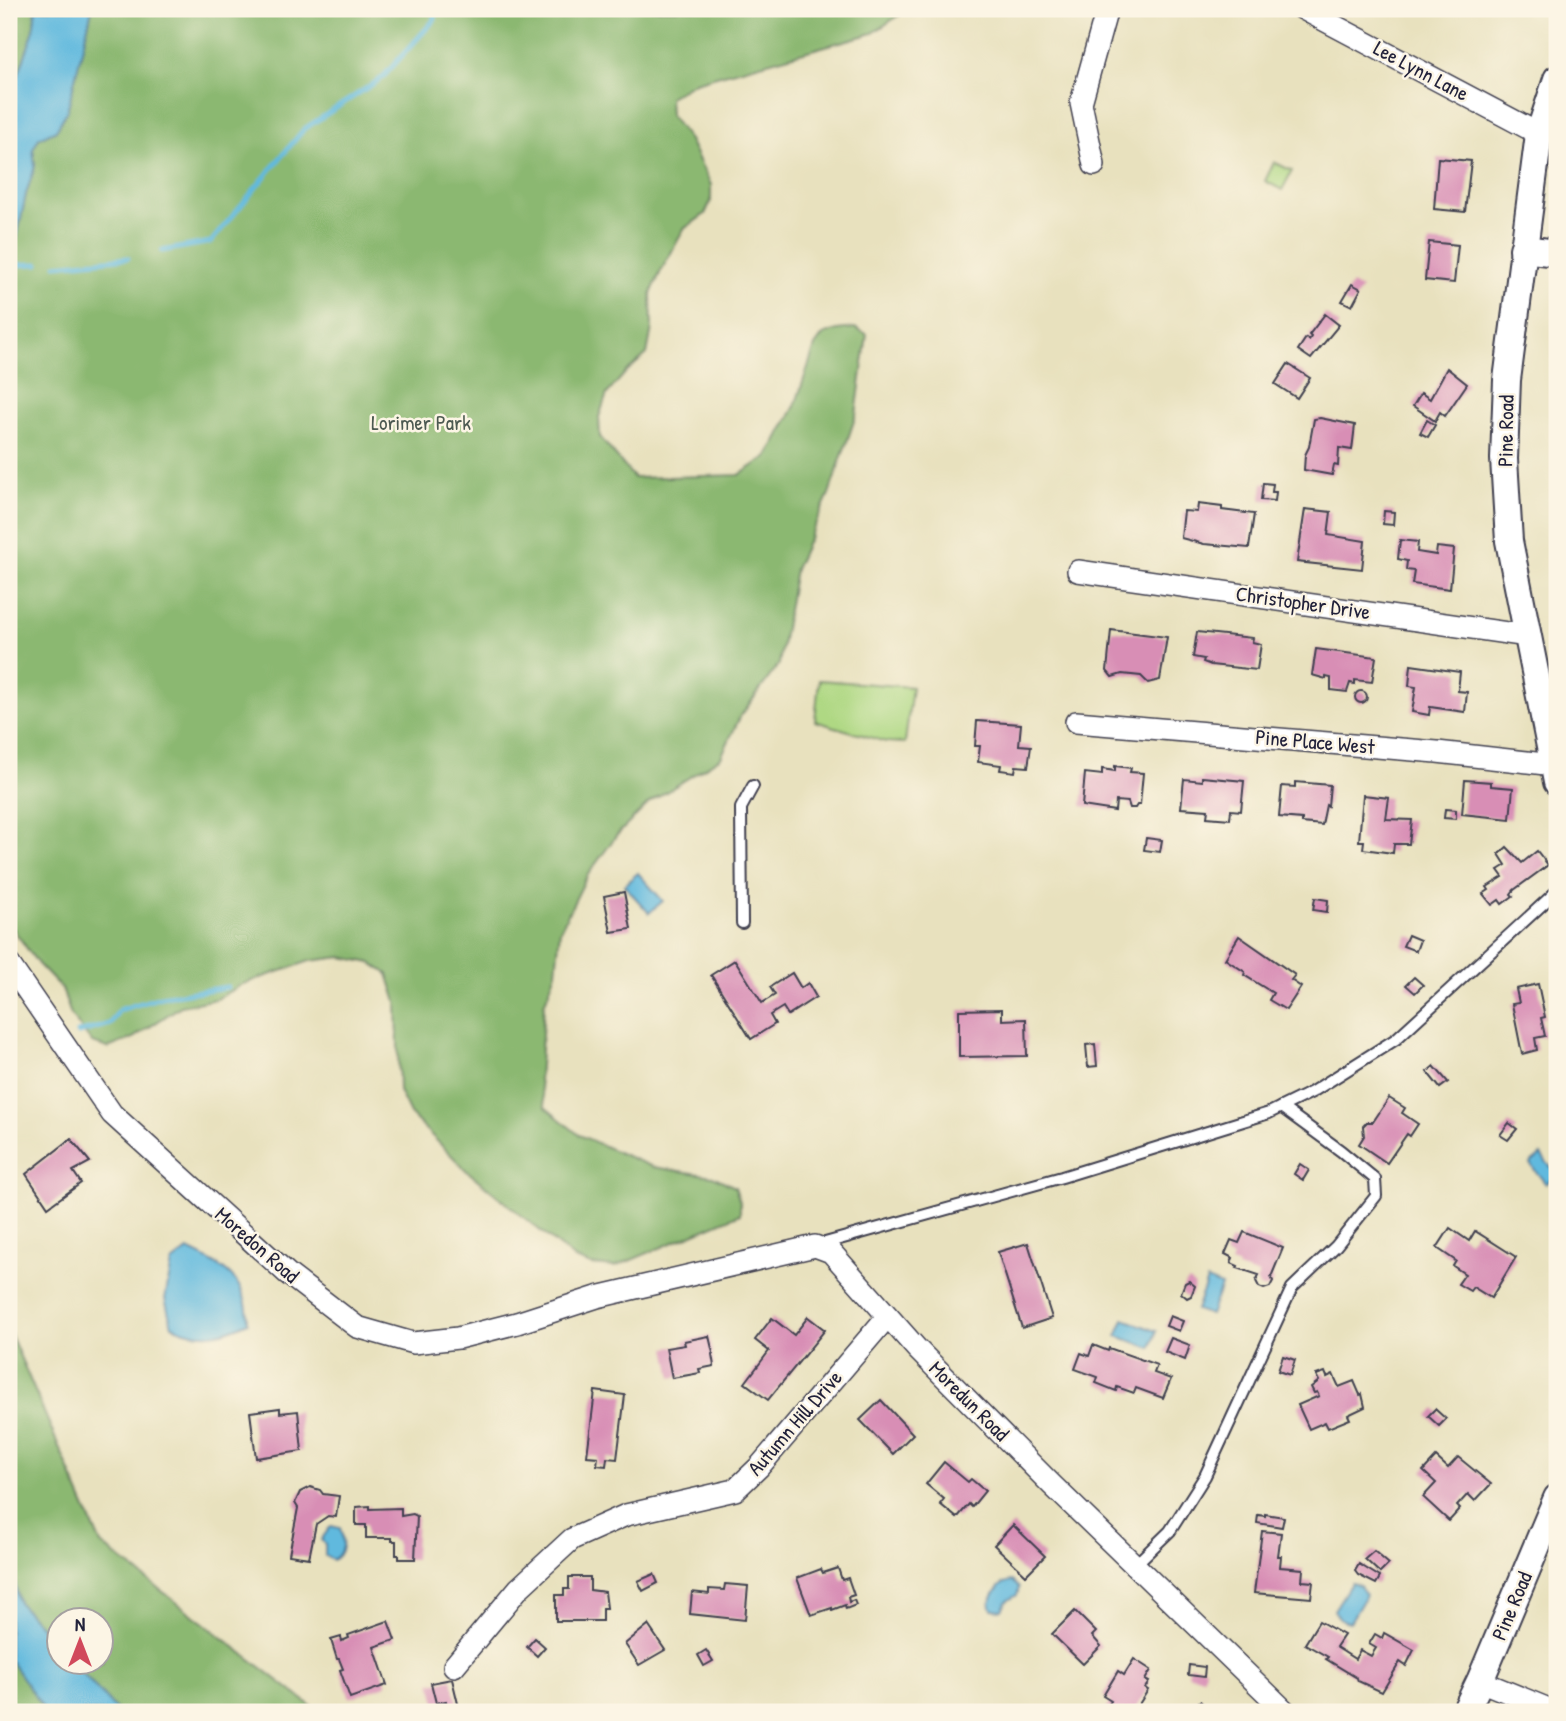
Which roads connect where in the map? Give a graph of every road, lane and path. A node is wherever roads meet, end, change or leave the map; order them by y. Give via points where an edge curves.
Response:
1 (1107, 9) edge
2 (1303, 9) edge
3 (1557, 79) edge
4 (1539, 134) junction
5 (1094, 165) dead end
6 (1523, 249) junction
7 (1557, 253) edge
8 (1078, 571) dead end
9 (1528, 636) junction
10 (1076, 722) dead end
11 (1556, 774) edge
12 (753, 786) dead end
13 (1557, 891) edge
14 (742, 923) dead end
15 (9, 964) edge
16 (1281, 1107) junction
17 (815, 1246) junction
18 (887, 1317) junction
19 (1557, 1498) edge
20 (1136, 1564) junction
21 (454, 1666) dead end
22 (1480, 1681) junction
23 (1286, 1712) edge
24 (1465, 1712) edge
25 (1556, 1712) edge

1 - 5 street via 1081,103
2 - 4 street, Lee Lynn Lane
3 - 4 street, Pine Road
4 - 6 street, Pine Road
6 - 7 street
6 - 9 street, Pine Road via 1507,380 1504,459 1509,541
8 - 9 street, Christopher Drive
9 - 11 street, Pine Road
10 - 11 street, Pine Place West via 1437,752
12 - 14 lane via 741,808
13 - 16 lane via 1396,1039
15 - 17 street, Moredon Road via 112,1114 288,1275 357,1327 413,1343 458,1338 597,1297
16 - 17 lane via 1062,1177
16 - 20 lane via 1375,1179 1376,1196 1336,1246 1292,1288 1205,1476 1170,1531
17 - 18 street, Moredun Road via 831,1252
18 - 20 street, Moredun Road
18 - 21 street, Autumn Hill Drive via 735,1490 625,1515 572,1538 519,1588
19 - 22 street, Pine Road
20 - 23 street, Moredun Road
22 - 24 street, Pine Road
22 - 25 street

